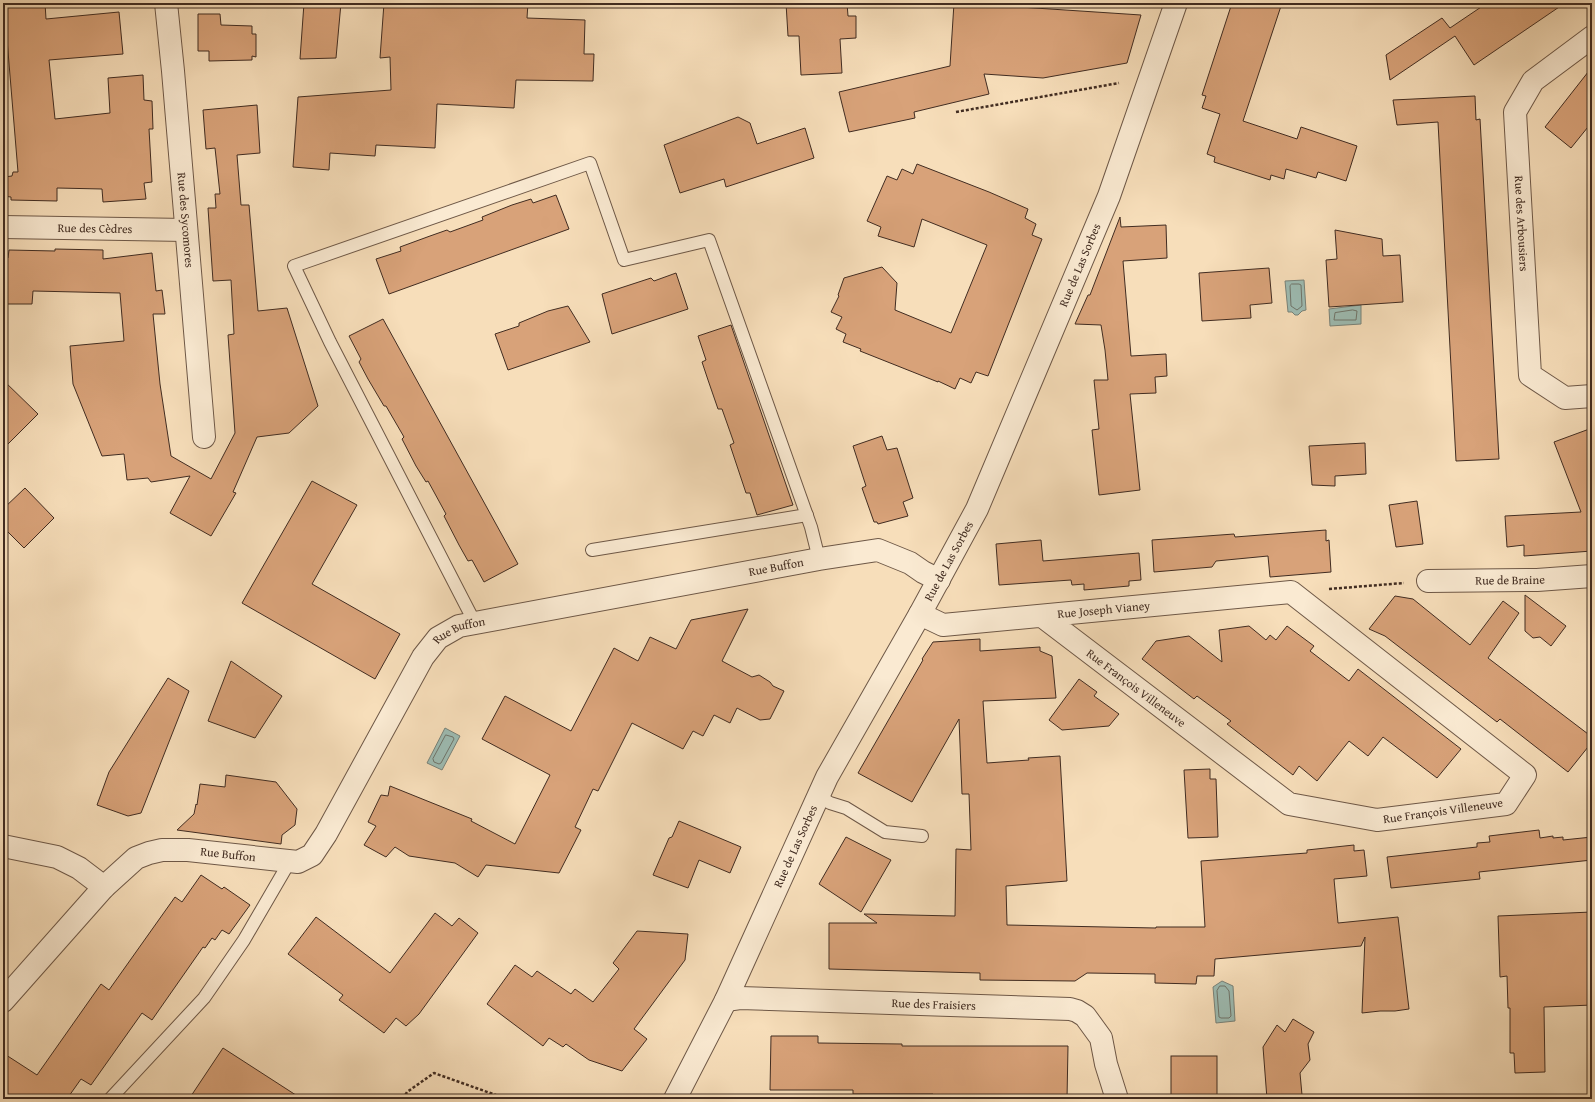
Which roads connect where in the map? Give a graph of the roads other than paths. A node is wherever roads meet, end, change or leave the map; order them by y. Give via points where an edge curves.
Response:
1 (166, 3) edge
2 (1176, 3) edge
3 (1592, 38) edge
4 (3, 227) edge
5 (186, 230) junction
6 (1592, 396) edge
7 (204, 437) dead end
8 (806, 515) junction
9 (592, 550) dead end
10 (819, 559) junction
11 (1592, 576) edge
12 (939, 580) junction
13 (1428, 581) road end
14 (1291, 592) joint
15 (920, 614) junction
16 (1042, 616) junction
17 (475, 622) junction
18 (818, 796) junction
19 (922, 836) dead end
20 (3, 846) edge
21 (290, 861) junction
22 (104, 886) junction
23 (726, 1000) junction
24 (3, 1002) edge
25 (1106, 1064) junction
26 (110, 1099) edge
27 (675, 1099) edge
28 (1105, 1099) edge
29 (1117, 1099) edge

1 - 5 street, Rue des Sycomores
2 - 12 street, Rue de Las Sorbes via 1109,196 977,509
3 - 6 street, Rue des Arbousiers via 1533,81 1515,112 1530,375 1565,398
4 - 5 street, Rue des Cèdres
5 - 7 street, Rue des Sycomores
8 - 9 lane
8 - 10 lane
8 - 17 lane via 709,240 624,260 590,163 294,266 330,342
10 - 12 street, Rue Buffon via 878,550 910,563
10 - 17 street, Rue Buffon
11 - 13 street, Rue de Braine via 1536,580
12 - 15 street, Rue de Las Sorbes
14 - 16 street, Rue Joseph Vianey
14 - 16 street, Rue François Villeneuve via 1525,775 1506,804 1377,820 1289,804
15 - 16 street, Rue Joseph Vianey via 943,625
15 - 18 street, Rue de Las Sorbes
17 - 21 street, Rue Buffon via 459,626 438,638 423,657 322,840 312,855 298,862
18 - 19 lane via 846,808 886,832
18 - 23 street, Rue de Las Sorbes
20 - 22 street via 57,857 79,868
21 - 22 street, Rue Buffon via 188,850 162,850 136,858
21 - 26 lane via 244,940 204,998
22 - 24 street, Rue Buffon
23 - 25 street, Rue des Fraisiers via 740,998 1077,1010 1085,1016 1101,1038
23 - 27 street, Rue de Las Sorbes
25 - 28 street, Rue des Fraisiers
25 - 29 street, Rue des Fraisiers

